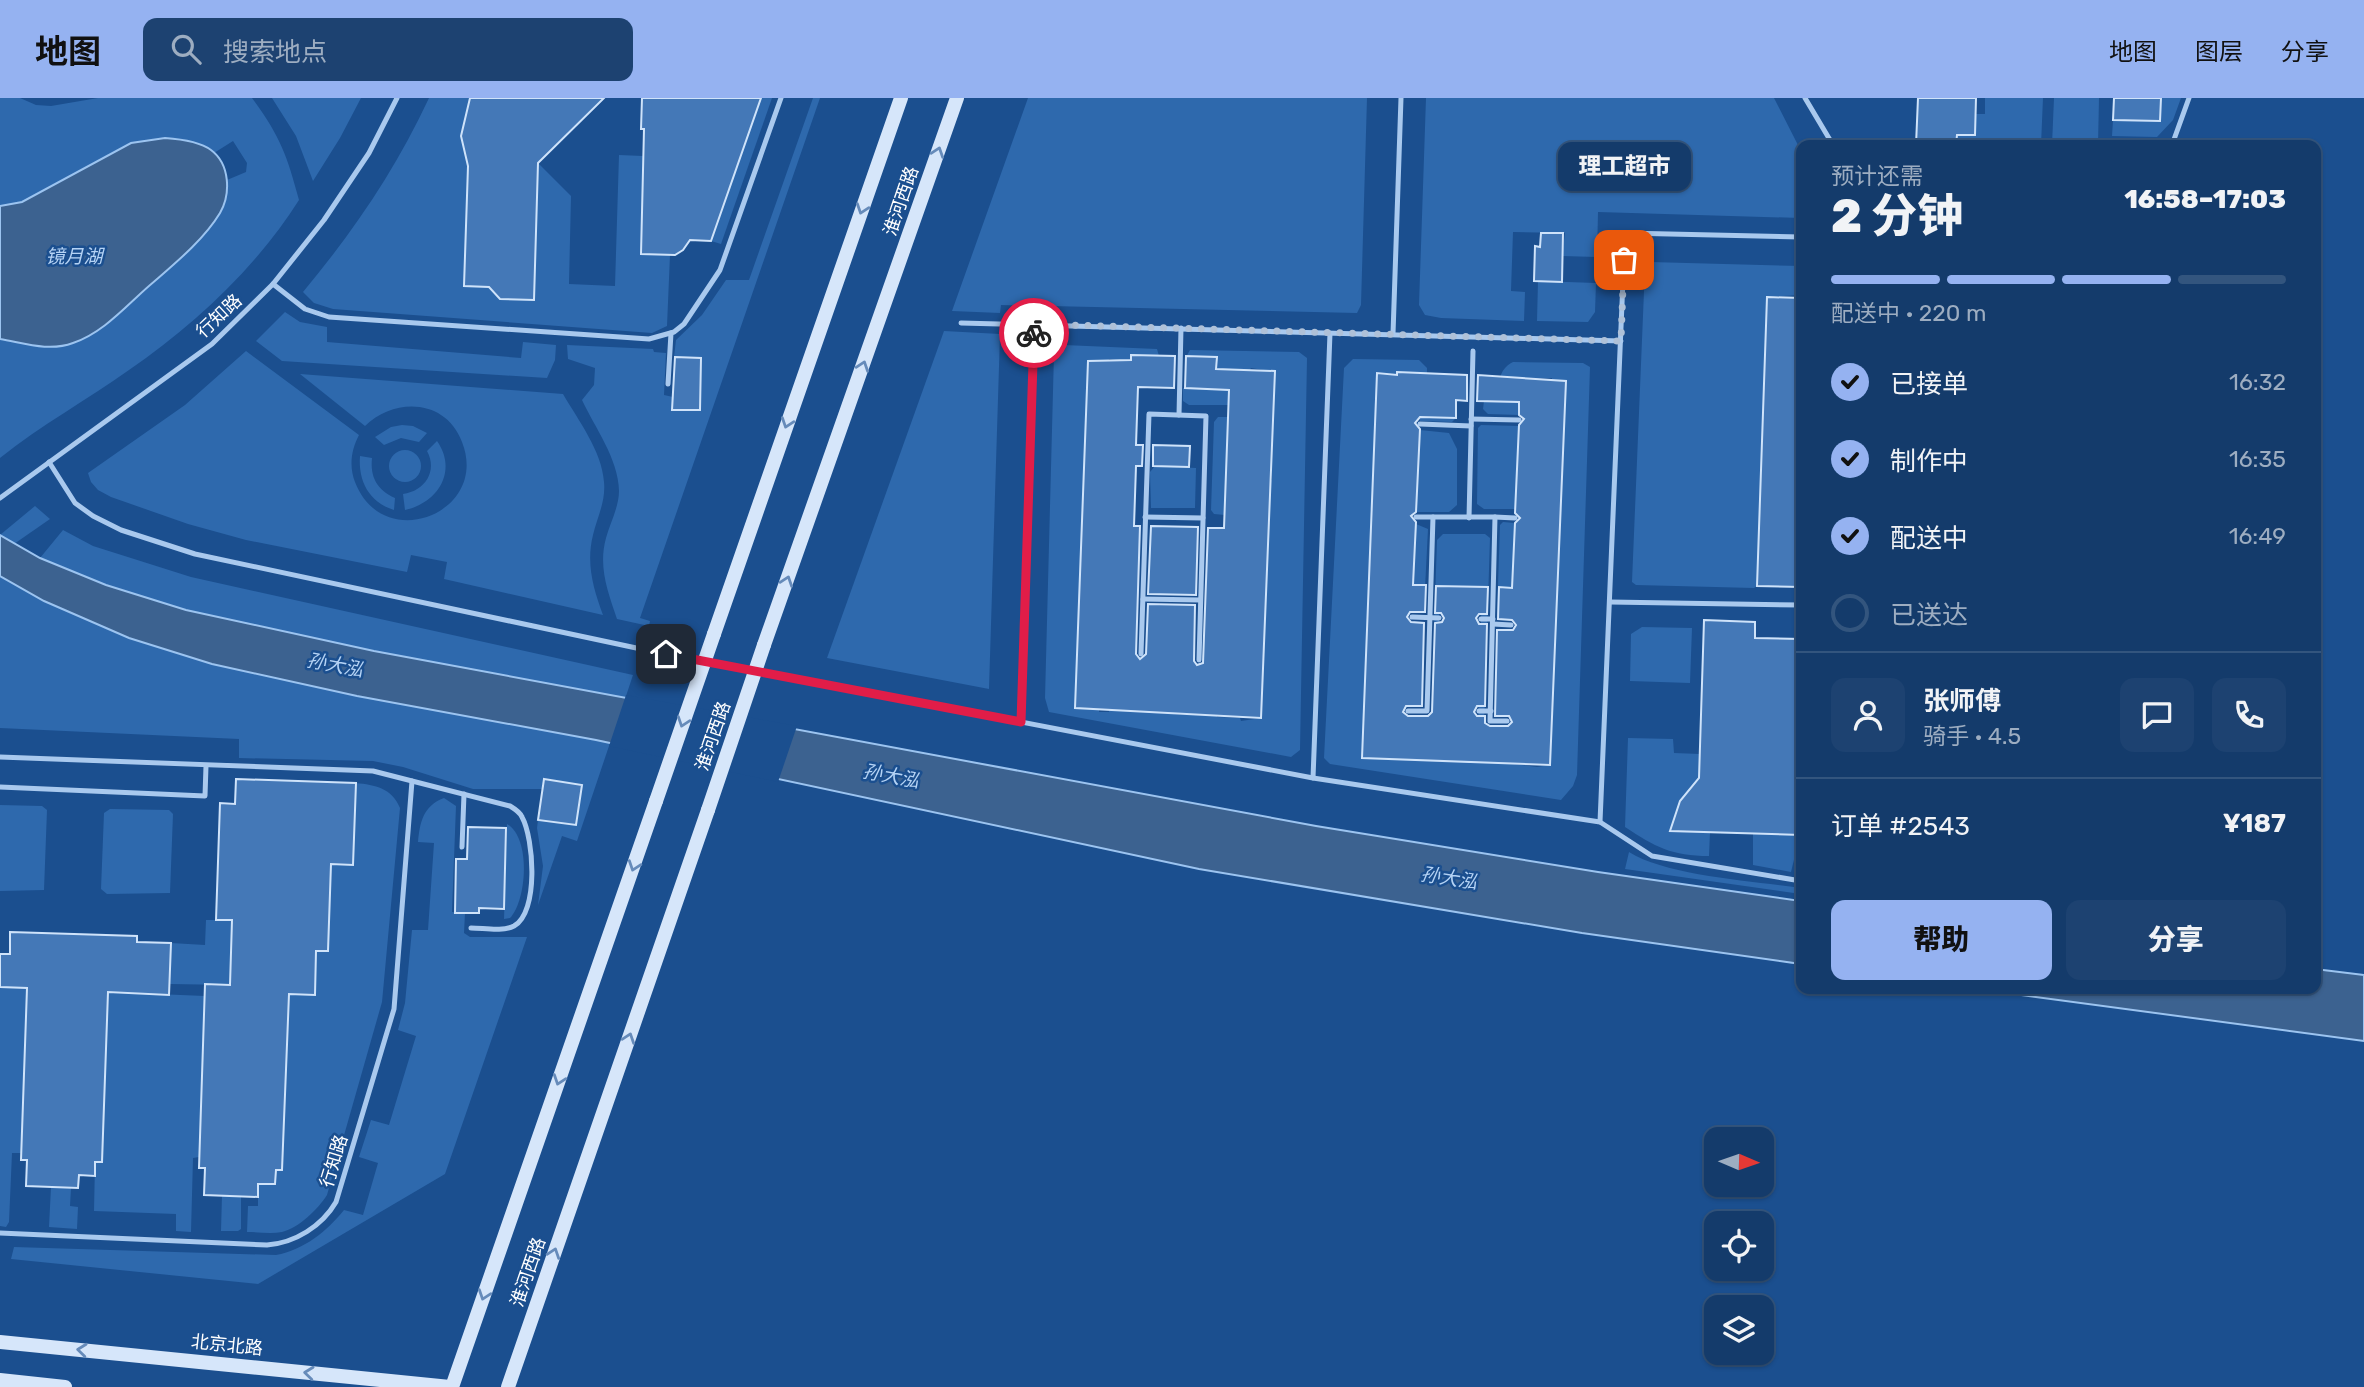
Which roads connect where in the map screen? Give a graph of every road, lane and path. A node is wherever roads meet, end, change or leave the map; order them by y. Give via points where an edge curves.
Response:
1 (397, 98) edge
2 (781, 98) edge
3 (901, 98) edge
4 (957, 98) edge
5 (1401, 98) edge
6 (1805, 98) edge
7 (2189, 98) edge
8 (1830, 140) edge
9 (2174, 140) edge
10 (1796, 237) edge
11 (272, 284) junction
12 (961, 323) dead end
13 (1034, 324) junction
14 (1181, 328) junction
15 (671, 333) junction
16 (1330, 333) junction
17 (1393, 334) junction
18 (1621, 341) junction
19 (1473, 351) dead end
20 (668, 384) dead end
21 (1179, 415) junction
22 (1519, 420) dead end
23 (1471, 422) junction
24 (1420, 424) dead end
25 (49, 462) junction
26 (2, 496) edge
27 (1145, 517) junction
28 (1416, 517) dead end
29 (1433, 517) junction
30 (1469, 517) junction
31 (1495, 517) junction
32 (1515, 517) dead end
33 (1203, 518) junction
34 (1143, 599) junction
35 (1200, 600) junction
36 (1610, 602) junction
37 (1796, 606) edge
38 (1412, 617) dead end
39 (1430, 618) junction
40 (1439, 618) dead end
41 (1481, 619) dead end
42 (1493, 622) junction
43 (1511, 625) dead end
44 (1141, 654) dead end
45 (1199, 660) dead end
46 (1408, 711) dead end
47 (1427, 711) junction
48 (1479, 711) dead end
49 (1491, 711) junction
50 (1436, 712) dead end
51 (1507, 721) dead end
52 (1021, 722) junction
53 (0, 757) edge
54 (206, 766) junction
55 (1313, 778) junction
56 (412, 781) junction
57 (0, 788) edge
58 (464, 794) junction
59 (1600, 822) junction
60 (463, 847) dead end
61 (1796, 880) edge
62 (471, 928) dead end
63 (0, 1233) edge
64 (0, 1342) edge
65 (0, 1380) edge
66 (65, 1387) edge
67 (451, 1387) edge
68 (508, 1387) edge

1 - 11 lane, 行知路 via 324,220
2 - 15 lane via 720,270 684,324
3 -> 67 main road, 淮河西路, bridge
68 -> 4 main road, 淮河西路, bridge
5 - 17 lane
6 - 8 lane
7 - 9 lane
10 - 18 lane via 1626,233
11 - 15 lane via 305,309 330,317 649,339
11 - 25 lane, 行知路 via 212,344
12 - 13 lane
13 - 14 lane
13 - 52 lane
14 - 16 lane
14 - 21 lane
15 - 20 lane
16 - 17 lane
16 - 55 lane
17 - 18 lane
18 - 36 lane
19 - 23 lane
21 - 27 lane via 1149,414
21 - 33 lane via 1206,416
22 - 23 lane
23 - 24 lane
23 - 30 lane
25 - 26 lane, 行知路
25 - 52 lane via 75,503 93,516 182,550 641,649
27 - 33 lane
27 - 34 lane
28 - 29 lane
29 - 30 lane
29 - 39 lane
30 - 31 lane
31 - 32 lane
31 - 42 lane
33 - 35 lane
34 - 35 lane
34 - 44 lane
35 - 45 lane
36 - 37 lane
36 - 59 lane
38 - 39 lane
39 - 40 lane
39 - 47 lane
41 - 42 lane
42 - 43 lane
42 - 49 lane
46 - 47 lane
47 - 50 lane
48 - 49 lane
49 - 51 lane via 1490,721
52 - 55 lane
53 - 54 lane
54 - 56 lane via 373,771
54 - 57 lane via 205,796
55 - 59 lane
56 - 58 lane
56 - 63 lane, 行知路 via 394,1009 337,1202 329,1214 295,1238 267,1245
58 - 60 lane
58 - 62 lane via 510,806 522,815 533,866 532,884 517,924
59 - 61 lane via 1652,856
67 -> 64 main road, 北京北路
65 - 66 main road

